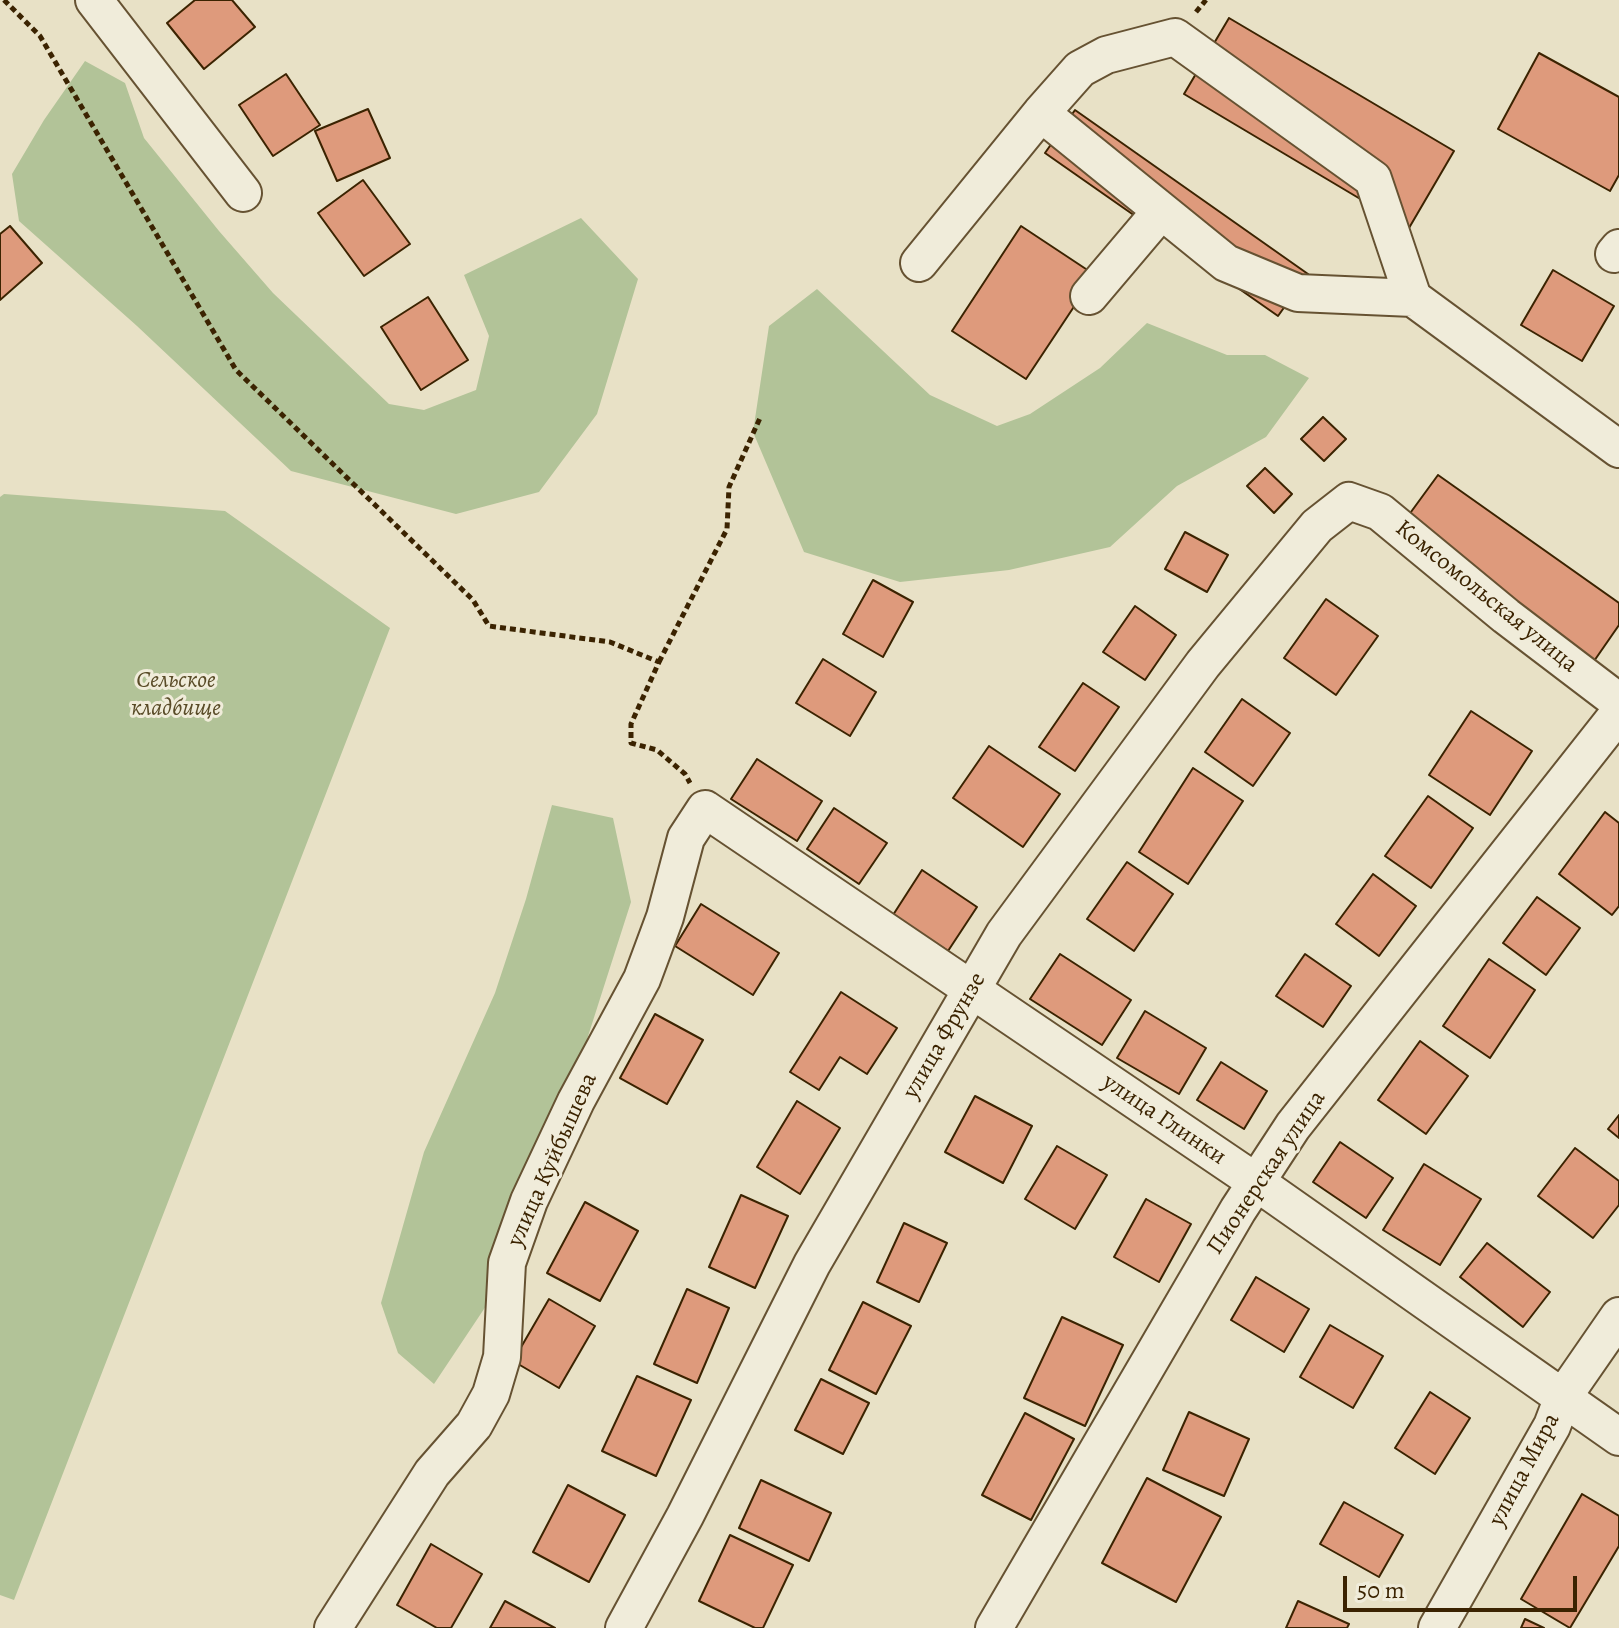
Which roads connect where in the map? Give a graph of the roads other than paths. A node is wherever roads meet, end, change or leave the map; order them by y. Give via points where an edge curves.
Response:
1 (94, 0) edge
2 (1041, 113) junction
3 (243, 193) dead end
4 (1161, 211) junction
5 (919, 263) dead end
6 (1089, 296) dead end
7 (1413, 298) junction
8 (1619, 449) edge
9 (1349, 501) joint
10 (1619, 702) edge
11 (1619, 713) edge
12 (705, 809) joint
13 (972, 989) junction
14 (1256, 1182) junction
15 (1619, 1316) edge
16 (1563, 1397) junction
17 (1619, 1437) edge
18 (333, 1628) edge
19 (624, 1628) edge
20 (994, 1628) edge
21 (1437, 1628) edge

1 - 3 street
2 - 4 street
2 - 5 street
2 - 7 street via 1080,69 1106,55 1175,37 1373,179
4 - 6 street
4 - 7 street via 1226,263 1298,293
7 - 8 street
9 - 10 street, Комсомольская улица via 1380,512
9 - 13 street, улица Фрунзе via 1317,526 1203,664 1004,934
11 - 14 street, Пионерская улица via 1293,1126
12 - 13 street, улица Глинки
12 - 18 street, улица Куйбышева via 686,838 642,979 529,1201 507,1263 502,1357 491,1394 474,1425 432,1473
13 - 14 street, улица Глинки
13 - 19 street, улица Фрунзе via 812,1264
14 - 16 street, улица Глинки
14 - 20 street, Пионерская улица
15 - 16 street, улица Мира
16 - 17 street, улица Глинки
16 - 21 street, улица Мира via 1552,1426

